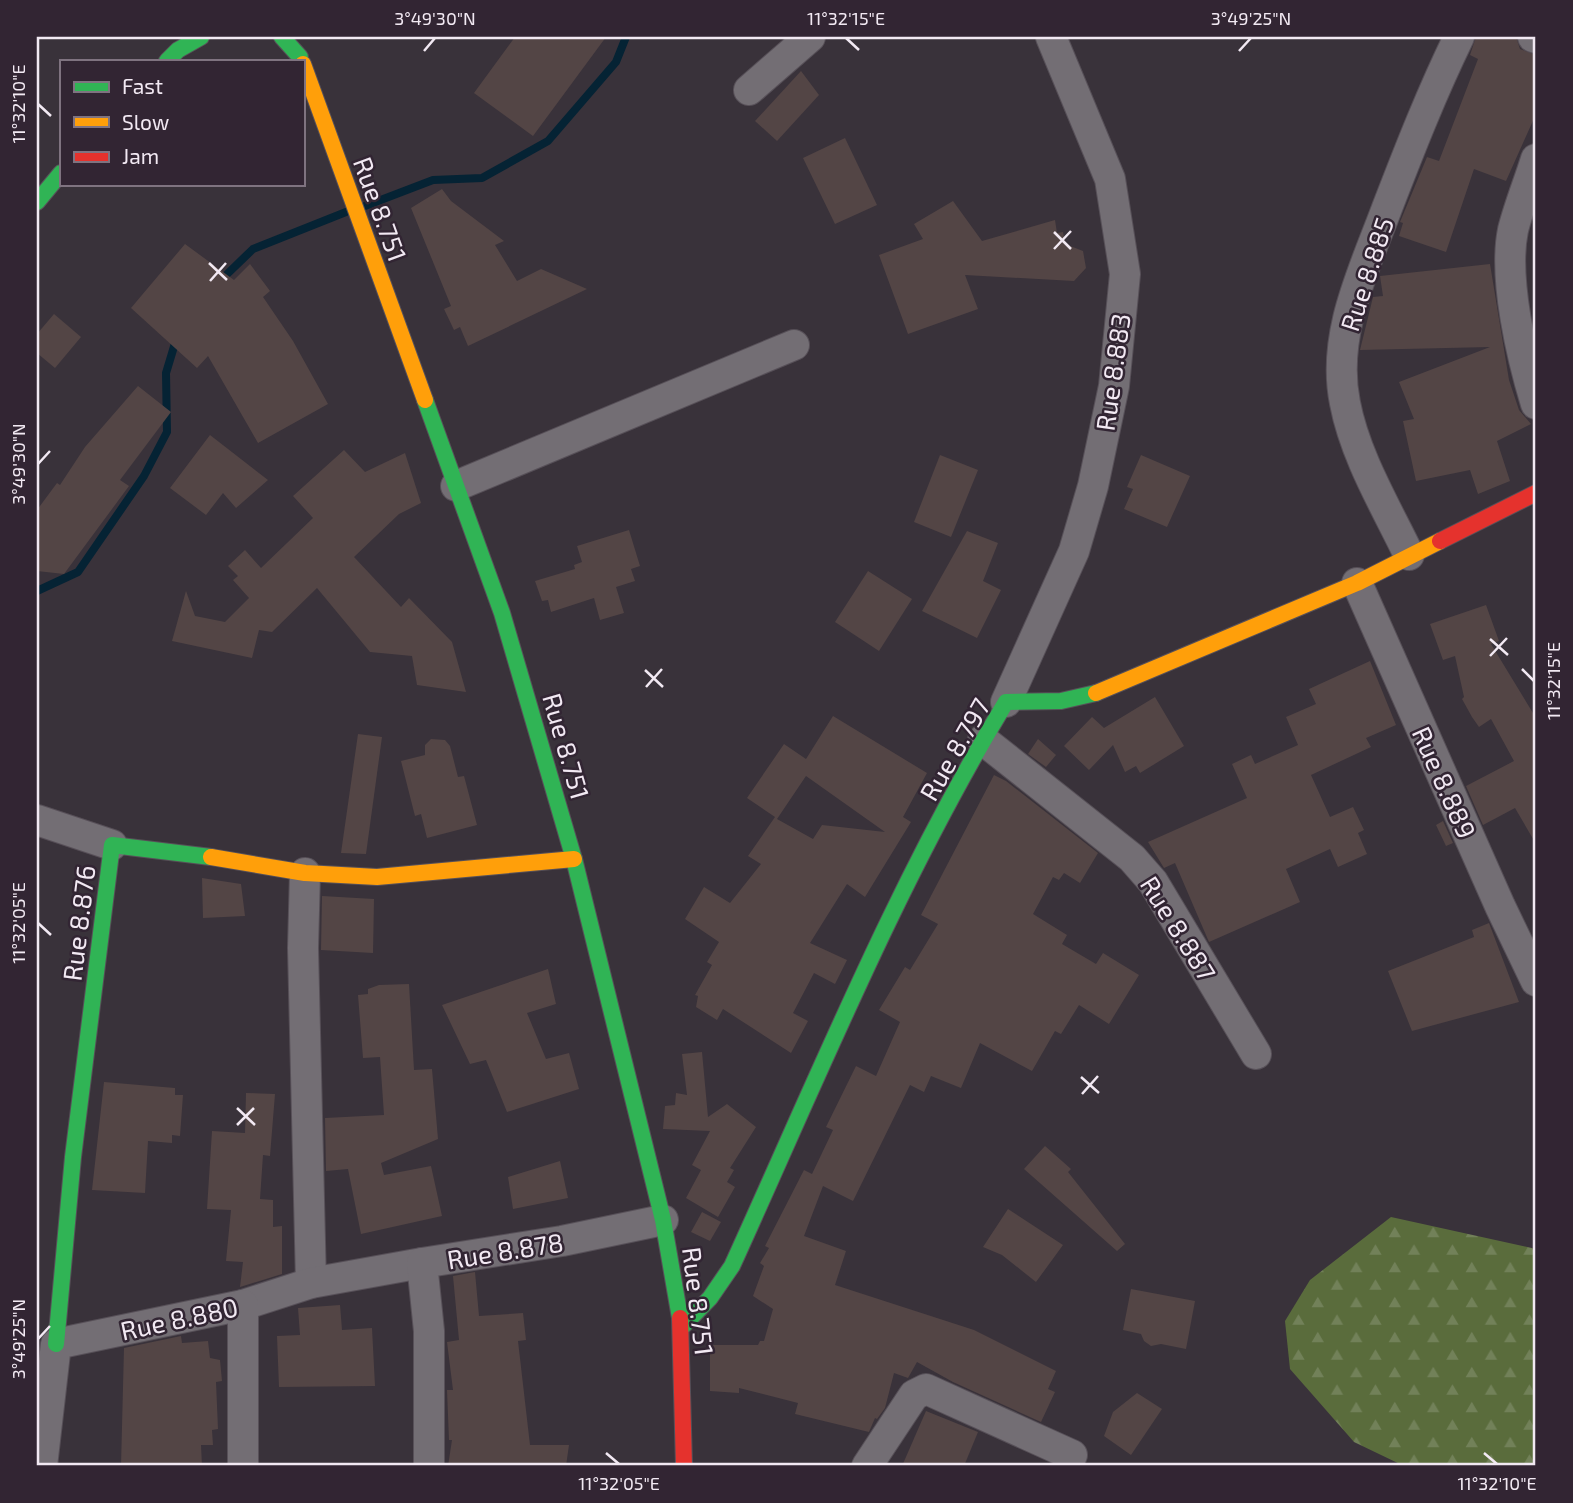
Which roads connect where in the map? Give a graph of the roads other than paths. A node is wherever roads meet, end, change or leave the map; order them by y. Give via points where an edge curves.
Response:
1 (201, 37) edge
2 (282, 37) edge
3 (300, 37) edge
4 (810, 37) edge
5 (1051, 37) edge
6 (1459, 37) edge
7 (177, 49) edge
8 (300, 60) edge
9 (301, 60) edge
10 (304, 69) edge
11 (749, 90) dead end
12 (1536, 159) edge
13 (60, 174) edge
14 (37, 202) edge
15 (793, 345) dead end
16 (1536, 404) edge
17 (456, 486) junction
18 (1536, 493) edge
19 (1409, 555) junction
20 (1357, 583) junction
21 (1006, 702) junction
22 (983, 740) junction
23 (37, 820) edge
24 (112, 845) junction
25 (574, 859) junction
26 (305, 873) junction
27 (1534, 973) edge
28 (1256, 1054) dead end
29 (663, 1220) junction
30 (422, 1263) junction
31 (311, 1283) junction
32 (243, 1304) junction
33 (682, 1327) junction
34 (56, 1344) junction
35 (1072, 1455) dead end
36 (869, 1462) edge
37 (42, 1466) edge
38 (243, 1466) edge
39 (429, 1466) edge
40 (684, 1466) edge

1 - 7 main road
2 - 8 main road
3 - 9 main road, Rue 8.751
4 - 11 street
5 - 21 street, Rue 8.883 via 1110,179 1125,274 1114,386 1093,486 1074,551
6 - 19 street, Rue 8.885 via 1400,173 1351,304 1341,359 1345,403 1362,457
10 - 17 main road, Rue 8.751
12 - 16 street via 1513,232 1513,291 1521,356
13 - 14 main road
15 - 17 street
17 - 25 main road, Rue 8.751 via 502,613
18 - 19 main road, Rue 8.797
19 - 20 main road, Rue 8.797
20 - 21 main road, Rue 8.797 via 1107,690 1061,701
20 - 27 street, Rue 8.889
21 - 22 main road, Rue 8.797
22 - 28 street, Rue 8.887 via 1132,858 1153,882
22 - 33 main road, Rue 8.797 via 873,956 732,1266
23 - 24 street
24 - 26 main road, Rue 8.876
24 - 34 main road, Rue 8.876 via 73,1157
25 - 26 main road, Rue 8.876 via 377,877
25 - 29 main road, Rue 8.751
26 - 31 street
29 - 30 street, Rue 8.878
29 - 33 main road, Rue 8.751
30 - 31 street, Rue 8.880
30 - 39 street, Rue 8.878 via 429,1331
31 - 32 street, Rue 8.880
32 - 34 street, Rue 8.880
32 - 38 street
33 - 40 main road, Rue 8.751
34 - 37 street
35 - 36 street via 926,1389 914,1395

